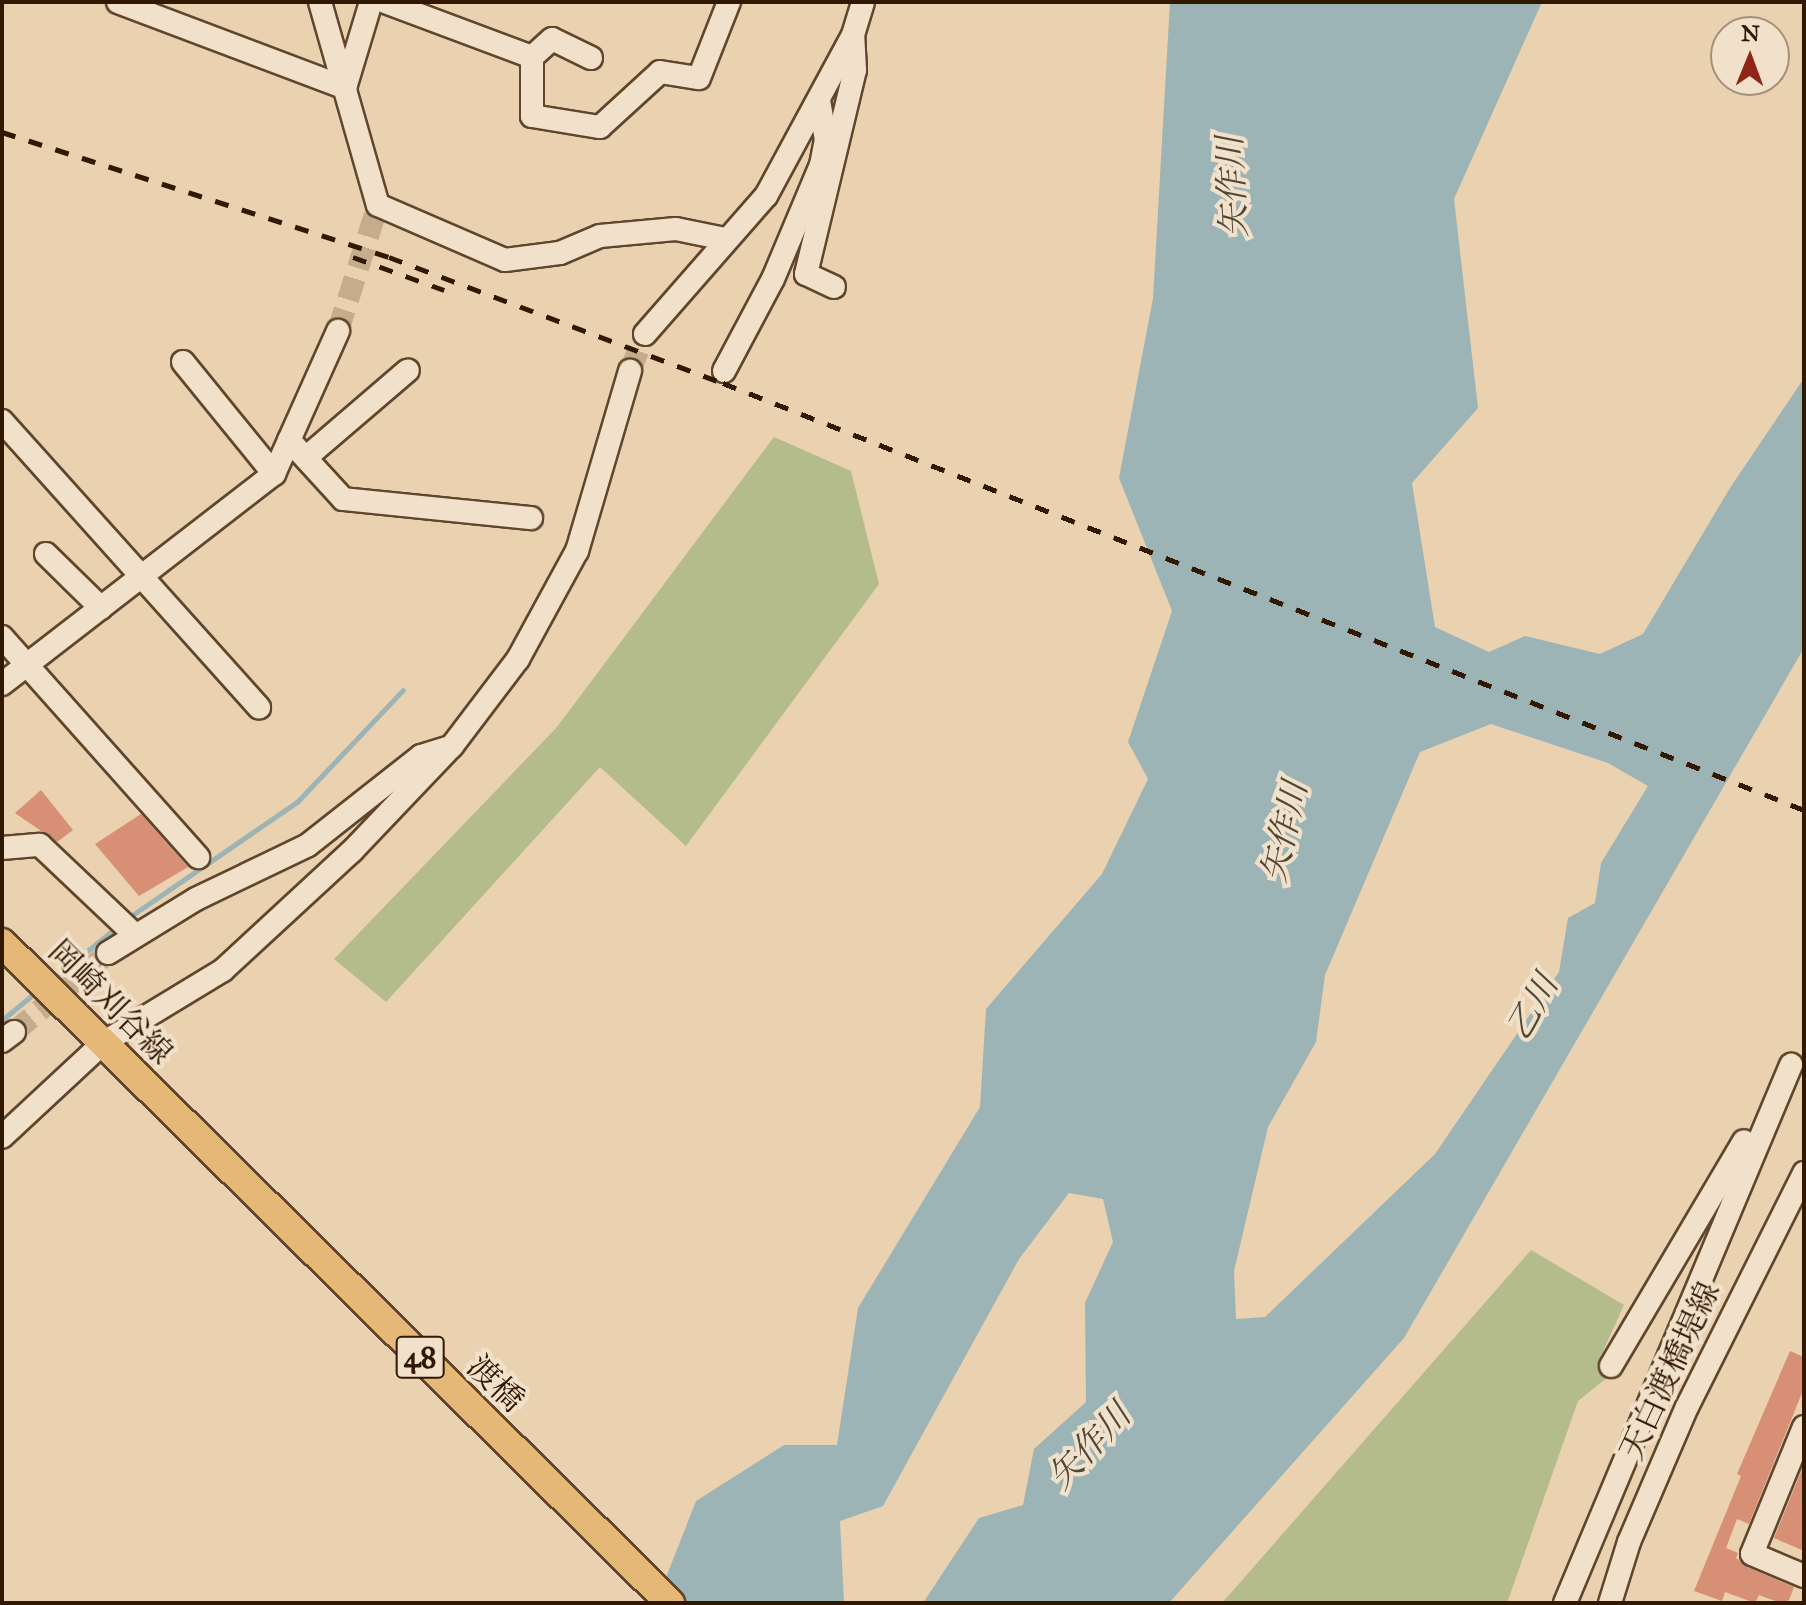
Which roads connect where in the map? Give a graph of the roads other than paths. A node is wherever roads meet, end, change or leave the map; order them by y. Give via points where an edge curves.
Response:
1 (118, 2) edge
2 (320, 2) edge
3 (371, 2) edge
4 (385, 2) edge
5 (729, 2) edge
6 (863, 2) edge
7 (432, 10) edge
8 (853, 35) junction
9 (532, 57) junction
10 (591, 58) dead end
11 (345, 88) junction
12 (819, 101) junction
13 (725, 239) junction
14 (834, 287) dead end
15 (338, 331) tunnel mouth
16 (645, 334) tunnel mouth
17 (183, 362) dead end
18 (408, 370) dead end
19 (630, 371) tunnel mouth
20 (724, 371) dead end
21 (2, 421) edge
22 (289, 440) junction
23 (309, 455) junction
24 (274, 474) junction
25 (531, 518) dead end
26 (46, 554) dead end
27 (143, 575) junction
28 (101, 608) junction
29 (2, 637) edge
30 (28, 665) junction
31 (2, 684) edge
32 (259, 707) dead end
33 (452, 746) junction
34 (2, 848) edge
35 (198, 857) dead end
36 (134, 934) junction
37 (2, 943) edge
38 (108, 953) tunnel mouth
39 (103, 1043) junction
40 (1798, 1073) edge
41 (170, 1112) joint
42 (1766, 1122) junction
43 (2, 1137) edge
44 (1804, 1173) edge
45 (1611, 1366) dead end
46 (1804, 1427) edge
47 (1804, 1576) edge
48 (670, 1603) edge
49 (1565, 1603) edge
50 (1610, 1603) edge

1 - 11 street
2 - 11 street
3 - 11 street
4 - 7 street
5 - 9 street via 699,78 660,72 600,127 532,116
6 - 8 street
7 - 9 street
8 - 12 street
8 - 14 street via 855,70 806,274
9 - 10 street via 552,39
11 - 13 street via 378,205 505,260 560,253 600,236 676,229
12 - 13 street via 766,196
12 - 20 street via 826,140 821,165 773,279
13 - 16 street
15 - 22 street
17 - 24 street
18 - 23 street
19 - 33 street via 577,551 518,659
21 - 27 street
22 - 23 street
22 - 24 street
23 - 25 street via 343,499
24 - 27 street
26 - 28 street
27 - 28 street
27 - 32 street
28 - 30 street
29 - 30 street
30 - 31 street
30 - 35 street
33 - 36 street via 421,756 358,809 277,864 196,899
33 - 39 street via 352,851 223,970
34 - 36 street via 40,845
36 - 38 street
37 - 39 main road, 岡崎刈谷線 / 48
39 - 41 main road, 岡崎刈谷線 / 48
39 - 43 street
40 - 42 street
41 - 48 main road, 渡橋 / 48
42 - 45 street via 1746,1139
42 - 49 street
44 - 50 street, 天白渡橋堤線 via 1687,1407 1629,1542
46 - 47 street via 1752,1554

